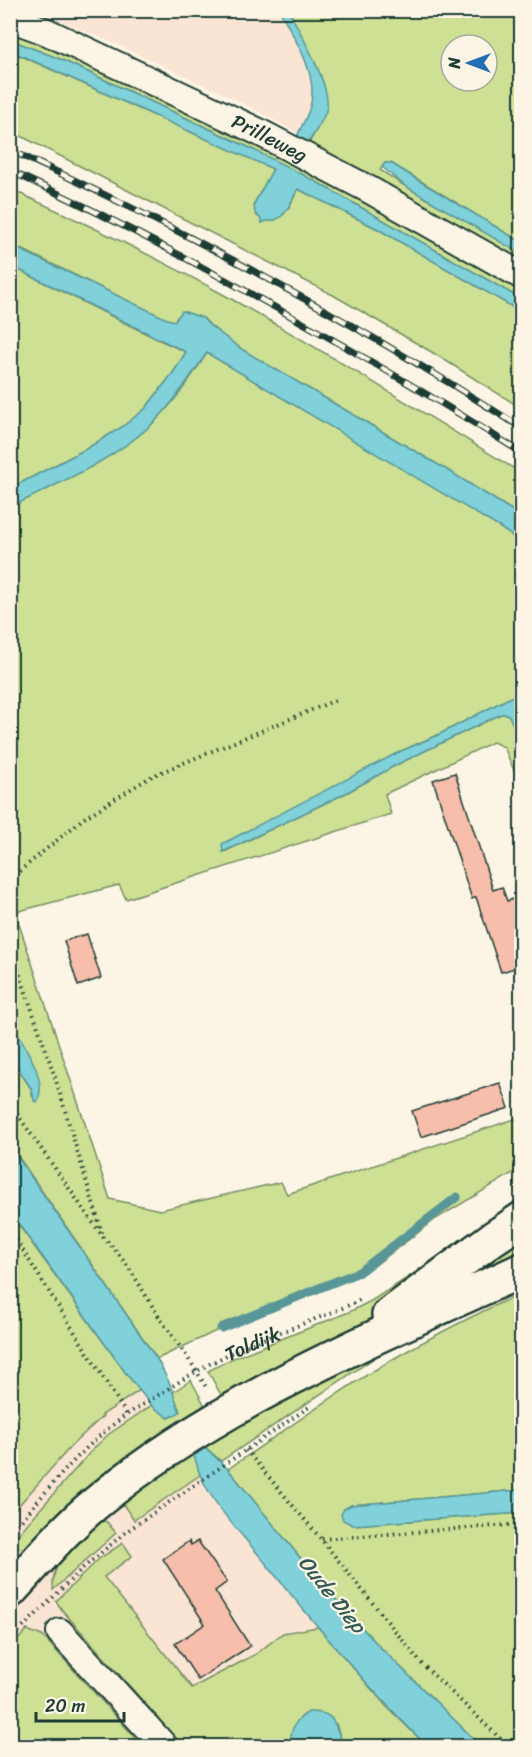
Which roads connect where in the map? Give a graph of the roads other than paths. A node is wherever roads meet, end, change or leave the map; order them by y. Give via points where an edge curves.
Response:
1 (10, 18) edge
2 (522, 276) edge
3 (522, 1219) edge
4 (522, 1270) edge
5 (331, 1357) junction
6 (13, 1581) edge
7 (60, 1632) dead end
8 (164, 1746) edge

1 - 2 street, Prilleweg via 257,132
3 - 5 street
4 - 5 street
5 - 6 street via 222,1415 158,1455 95,1503
7 - 8 street

